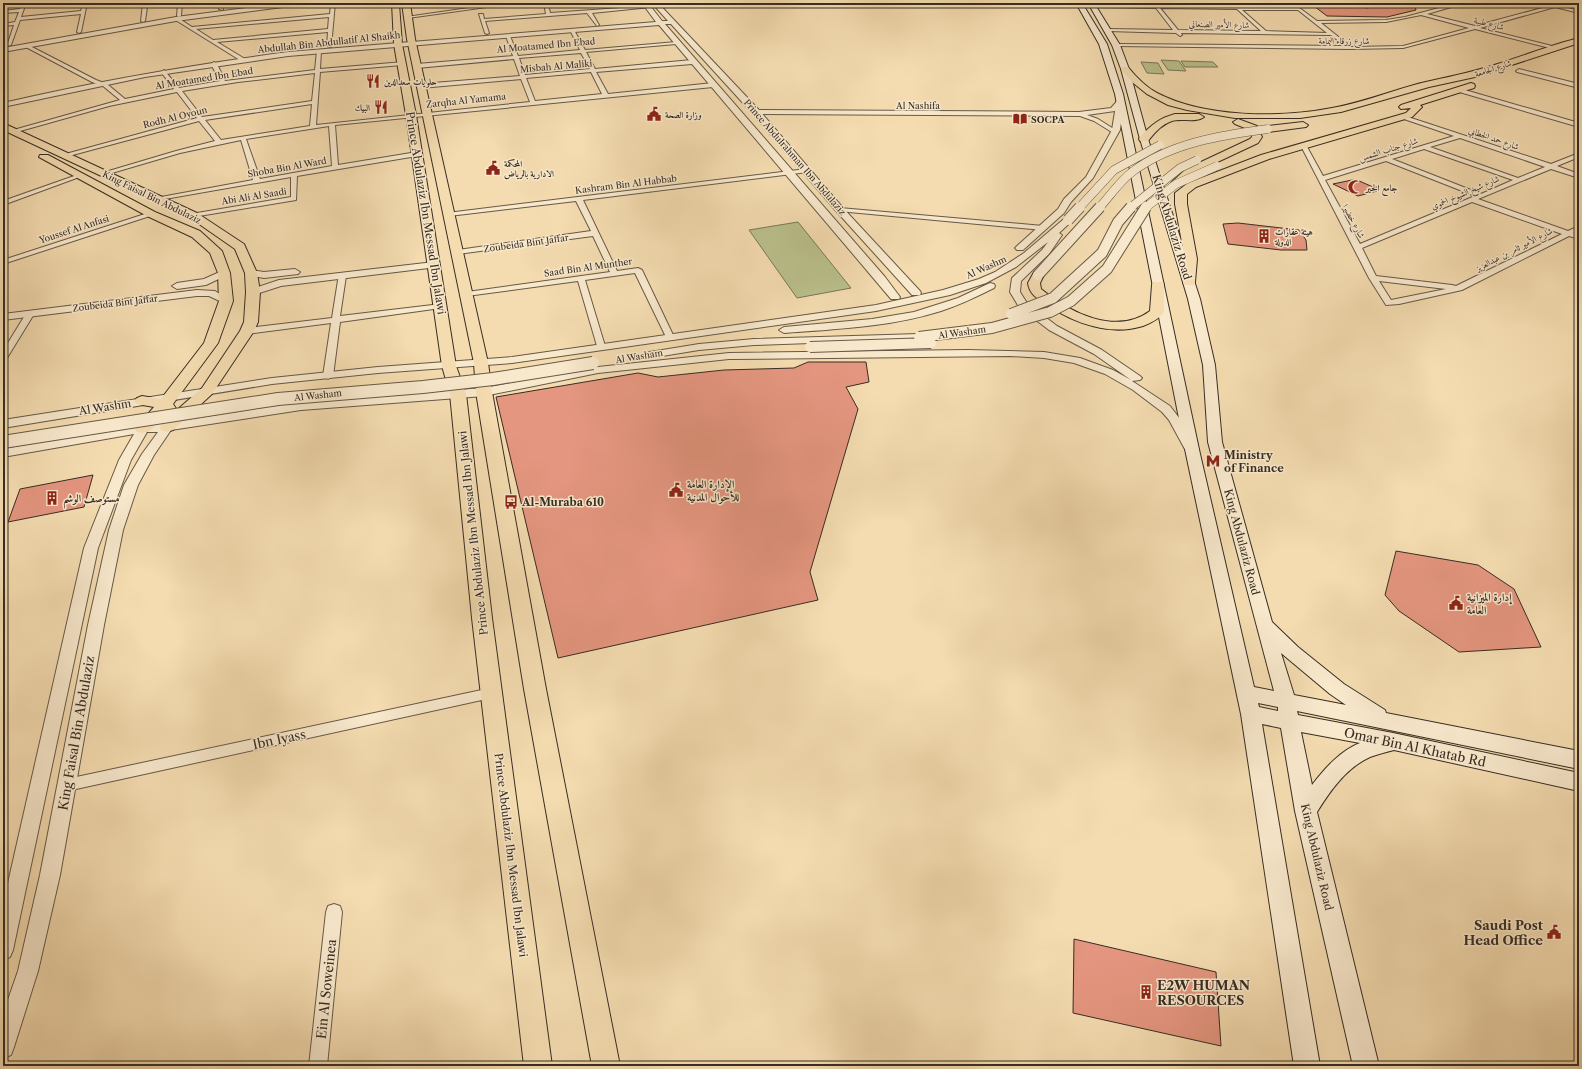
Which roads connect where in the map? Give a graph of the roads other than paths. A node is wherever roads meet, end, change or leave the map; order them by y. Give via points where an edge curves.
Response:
1 (24, 3) edge
2 (85, 3) edge
3 (171, 3) edge
4 (180, 3) edge
5 (273, 3) edge
6 (298, 3) edge
7 (333, 3) edge
8 (395, 3) edge
9 (406, 3) edge
10 (475, 3) edge
11 (514, 3) edge
12 (546, 3) edge
13 (655, 3) edge
14 (1292, 3) edge
15 (1463, 3) edge
16 (1541, 3) edge
17 (1566, 3) edge
18 (145, 4) edge
19 (1088, 4) edge
20 (647, 5) edge
21 (221, 6) edge
22 (1554, 6) junction
23 (1158, 7) junction
24 (479, 8) junction
25 (1238, 8) junction
26 (1299, 9) junction
27 (22, 10) junction
28 (3, 12) edge
29 (83, 12) junction
30 (589, 12) junction
31 (1579, 12) edge
32 (1420, 14) junction
33 (332, 15) junction
34 (548, 15) junction
35 (408, 17) junction
36 (178, 18) junction
37 (483, 20) junction
38 (671, 20) junction
39 (19, 21) junction
40 (142, 21) junction
41 (660, 21) junction
42 (1316, 22) junction
43 (3, 25) edge
44 (596, 25) junction
45 (191, 28) junction
46 (1476, 28) junction
47 (108, 29) junction
48 (331, 30) junction
49 (572, 30) junction
50 (1108, 30) junction
51 (1177, 31) junction
52 (79, 32) junction
53 (1264, 32) junction
54 (487, 33) junction
55 (1331, 34) junction
56 (508, 36) junction
57 (1579, 40) edge
58 (214, 41) junction
59 (405, 42) junction
60 (676, 43) junction
61 (26, 45) junction
62 (1116, 45) junction
63 (6, 46) edge
64 (329, 46) junction
65 (1190, 46) junction
66 (1350, 48) junction
67 (1554, 48) junction
68 (3, 50) edge
69 (319, 51) junction
70 (583, 51) junction
71 (516, 57) junction
72 (241, 58) junction
73 (692, 62) junction
74 (214, 64) junction
75 (410, 64) junction
76 (1534, 66) dead end
77 (1125, 69) junction
78 (318, 70) junction
79 (593, 71) junction
80 (1484, 71) junction
81 (164, 72) junction
82 (1516, 72) joint
83 (523, 77) junction
84 (97, 83) junction
85 (223, 83) junction
86 (1478, 83) dead end
87 (713, 85) junction
88 (422, 86) junction
89 (1579, 86) edge
90 (178, 90) junction
91 (1458, 90) junction
92 (606, 96) junction
93 (1430, 98) junction
94 (125, 101) junction
95 (1120, 101) junction
96 (5, 102) edge
97 (315, 102) junction
98 (533, 103) junction
99 (1417, 107) junction
100 (1195, 110) junction
101 (756, 112) junction
102 (1383, 112) dead end
103 (419, 114) junction
104 (1079, 114) junction
105 (1403, 117) junction
106 (200, 119) junction
107 (332, 124) junction
108 (1314, 124) dead end
109 (1579, 126) edge
110 (313, 127) junction
111 (1265, 127) junction
112 (8, 128) edge
113 (1115, 132) junction
114 (1460, 136) junction
115 (242, 138) junction
116 (3, 139) edge
117 (1144, 139) junction
118 (219, 142) junction
119 (1304, 146) junction
120 (1424, 147) junction
121 (417, 154) junction
122 (65, 155) junction
123 (1579, 155) edge
124 (1387, 159) junction
125 (1197, 160) joint
126 (1217, 166) joint
127 (335, 167) junction
128 (1551, 167) junction
129 (806, 171) junction
130 (105, 173) junction
131 (790, 173) junction
132 (294, 174) junction
133 (79, 176) junction
134 (1579, 176) edge
135 (1321, 179) junction
136 (1518, 180) junction
137 (257, 181) junction
138 (1176, 184) junction
139 (1482, 196) junction
140 (161, 199) junction
141 (578, 199) junction
142 (1471, 199) junction
143 (3, 203) edge
144 (840, 210) junction
145 (151, 214) junction
146 (449, 214) junction
147 (193, 215) junction
148 (1068, 220) junction
149 (852, 222) junction
150 (833, 225) junction
151 (1043, 228) junction
152 (1579, 228) edge
153 (595, 233) junction
154 (1567, 233) junction
155 (1579, 237) edge
156 (1358, 247) junction
157 (458, 252) junction
158 (409, 258) dead end
159 (430, 259) junction
160 (1003, 260) dead end
161 (3, 262) edge
162 (224, 273) junction
163 (252, 273) junction
164 (614, 273) junction
165 (977, 273) dead end
166 (1038, 274) joint
167 (342, 276) junction
168 (293, 277) junction
169 (581, 278) junction
170 (1373, 278) junction
171 (1189, 282) junction
172 (1158, 286) junction
173 (1459, 288) junction
174 (177, 291) junction
175 (252, 292) junction
176 (916, 293) junction
177 (466, 294) junction
178 (895, 297) junction
179 (226, 301) junction
180 (1071, 301) junction
181 (1390, 303) joint
182 (441, 306) junction
183 (3, 308) edge
184 (876, 308) joint
185 (30, 314) junction
186 (3, 318) edge
187 (336, 319) junction
188 (771, 323) junction
189 (248, 331) junction
190 (761, 332) junction
191 (918, 333) junction
192 (670, 337) junction
193 (601, 346) junction
194 (3, 358) edge
195 (592, 359) junction
196 (481, 363) junction
197 (644, 364) junction
198 (449, 366) junction
199 (328, 376) junction
200 (226, 388) junction
201 (206, 392) junction
202 (484, 392) junction
203 (458, 394) junction
204 (142, 401) joint
205 (168, 403) junction
206 (1166, 409) junction
207 (43, 417) junction
208 (219, 419) junction
209 (3, 424) edge
210 (167, 427) junction
211 (143, 429) junction
212 (3, 434) edge
213 (3, 442) edge
214 (28, 449) junction
215 (3, 453) edge
216 (1193, 454) junction
217 (1264, 625) junction
218 (491, 693) junction
219 (1247, 693) junction
220 (1286, 700) junction
221 (1251, 714) junction
222 (1291, 721) junction
223 (1386, 721) junction
224 (1393, 741) junction
225 (1579, 760) edge
226 (1579, 782) edge
227 (68, 785) junction
228 (1306, 811) junction
229 (334, 912) dead end
230 (3, 950) edge
231 (3, 1047) edge
232 (318, 1066) edge
233 (538, 1066) edge
234 (606, 1066) edge
235 (1307, 1066) edge
236 (1366, 1066) edge

1 - 27 street
2 - 29 street
3 - 18 street
4 - 36 street
5 - 21 street
6 - 36 street
7 - 33 street
8 - 59 main road, Prince Abdulaziz Ibn Messad Ibn Jalawi
9 - 35 main road
10 - 24 street
11 - 24 street
12 - 34 street
13 - 38 street, Prince Abdulrahman Ibn Abdulaziz
14 - 26 street
15 - 32 street
16 - 22 street
17 - 22 street, شارع زرقاء اليمامة
18 - 40 street
19 - 23 street
19 - 50 main road, King Abdulaziz Road
19 - 95 main road, King Abdulaziz Road
20 - 30 street
20 - 41 street, Prince Abdulrahman Ibn Abdulaziz
21 - 36 street
22 - 31 street
22 - 46 street, شارع زرقاء اليمامة
23 - 25 street
23 - 51 street
24 - 35 street
24 - 37 street
25 - 26 street
25 - 53 street
26 - 42 street
27 - 28 street
27 - 39 street
29 - 39 street
29 - 52 street
30 - 34 street
30 - 44 street
32 - 42 street via 1386,21
32 - 46 street, شارع طيبة
33 - 45 street
33 - 48 street
34 - 37 street
35 - 59 main road
36 - 40 street
36 - 45 street
36 - 47 street
37 - 54 street
38 - 41 street
38 - 101 street, Prince Abdulrahman Ibn Abdulaziz
39 - 43 street
39 - 63 street
40 - 47 street
41 - 44 street, Abdullah Bin Abdullatif Al Shaikh
41 - 49 street, Abdullah Bin Abdullatif Al Shaikh
41 - 60 street, Prince Abdulrahman Ibn Abdulaziz
42 - 55 street
44 - 54 street, Abdullah Bin Abdullatif Al Shaikh
45 - 58 street
46 - 66 street, شارع زرقاء اليمامة via 1402,47
46 - 67 street, شارع طيبة
47 - 52 street
47 - 61 street
48 - 58 street
48 - 64 street
49 - 56 street, Abdullah Bin Abdullatif Al Shaikh
49 - 70 street
50 - 51 street, شارع الأمير الصنعاني
50 - 62 main road, King Abdulaziz Road
51 - 53 street, شارع الأمير الصنعاني
51 - 65 street
52 - 63 street
53 - 55 street, شارع الأمير الصنعاني
54 - 59 street, Abdullah Bin Abdullatif Al Shaikh
55 - 66 street
56 - 59 street, Abdullah Bin Abdullatif Al Shaikh
56 - 71 street
57 - 67 main road, شارع الجامعة
58 - 72 street
59 - 64 street, Abdullah Bin Abdullatif Al Shaikh
59 - 69 street, Abdullah Bin Abdullatif Al Shaikh
59 - 75 main road, Prince Abdulaziz Ibn Messad Ibn Jalawi
60 - 70 street, Al Moatamed Ibn Ebad
60 - 73 street, Prince Abdulrahman Ibn Abdulaziz
61 - 68 street
61 - 84 street
62 - 65 street, شارع زرقاء اليمامة
62 - 77 main road, King Abdulaziz Road
64 - 72 street, Abdullah Bin Abdullatif Al Shaikh
65 - 66 street, شارع زرقاء اليمامة
67 - 80 main road, شارع الجامعة
69 - 72 street, Abdullah Bin Abdullatif Al Shaikh
69 - 78 street
70 - 71 street, Al Moatamed Ibn Ebad
70 - 79 street
71 - 75 street, Al Moatamed Ibn Ebad
71 - 83 street
72 - 74 street, Abdullah Bin Abdullatif Al Shaikh
72 - 84 street, Abdullah Bin Abdullatif Al Shaikh
73 - 79 street, Misbah Al Maliki
73 - 87 street, Prince Abdulrahman Ibn Abdulaziz
74 - 81 street, Abdullah Bin Abdullatif Al Shaikh
74 - 85 street
75 - 78 street, Al Moatamed Ibn Ebad
75 - 88 main road, Prince Abdulaziz Ibn Messad Ibn Jalawi
75 - 103 main road, Prince Abdulaziz Ibn Messad Ibn Jalawi
76 - 82 main road, شارع الجامعة
77 - 100 main road via 1132,78 1154,95
77 - 117 main road, King Abdulaziz Road
78 - 85 street, Al Moatamed Ibn Ebad
78 - 97 street
79 - 83 street, Misbah Al Maliki
79 - 92 street
80 - 100 main road via 1318,113 1259,116
80 - 111 main road, شارع الجامعة via 1378,105
81 - 84 street, Abdullah Bin Abdullatif Al Shaikh
81 - 90 street
82 - 89 street
83 - 88 street, Misbah Al Maliki
83 - 98 street
84 - 94 street via 105,85
84 - 96 street, Abdullah Bin Abdullatif Al Shaikh
85 - 90 street, Al Moatamed Ibn Ebad
86 - 91 main road, شارع الجامعة
87 - 92 street, Zarqha Al Yamama
87 - 131 street, Prince Abdulrahman Ibn Abdulaziz
88 - 103 main road, Prince Abdulaziz Ibn Messad Ibn Jalawi
90 - 94 street, Al Moatamed Ibn Ebad
90 - 106 street
91 - 93 main road, شارع الجامعة
91 - 109 street
92 - 98 street, Zarqha Al Yamama
93 - 99 main road
93 - 102 main road, شارع الجامعة
94 - 112 street, Al Moatamed Ibn Ebad
95 - 104 street via 1113,110
95 - 113 street, Al Washm
95 - 172 main road, King Abdulaziz Road
97 - 106 street, Rodh Al Oyoun
97 - 110 street
98 - 103 street, Zarqha Al Yamama
99 - 105 main road
99 - 126 main road
100 - 138 main road via 1254,128 1257,136 1254,141 1243,147 1190,172
101 - 104 street, Al Nashifa
101 - 129 street, Prince Abdulrahman Ibn Abdulaziz
103 - 107 street, Zarqha Al Yamama
103 - 121 main road, Prince Abdulaziz Ibn Messad Ibn Jalawi
103 - 146 main road, Prince Abdulaziz Ibn Messad Ibn Jalawi
104 - 113 street via 1096,120
105 - 114 street, شارع حمد الخطابي
105 - 119 main road
106 - 118 street
106 - 122 street, Rodh Al Oyoun
107 - 110 street, Zarqha Al Yamama
107 - 127 street
108 - 111 main road
110 - 115 street, Zarqha Al Yamama
111 - 148 street, bridge via 1216,131 1159,146 1114,170
111 - 166 street, bridge via 1184,145 1132,172
112 - 122 main road, King Faisal Bin Abdulaziz
113 - 151 street, Al Washm via 1089,178
114 - 120 street, شارع جناب الشمس
114 - 128 street, شارع حمد الخطابي
115 - 118 street, Zarqha Al Yamama
115 - 137 street
116 - 133 main road, King Faisal Bin Abdulaziz via 40,154
117 - 125 main road via 1154,127 1176,117 1211,118 1240,130 1240,138
117 - 171 main road, King Abdulaziz Road
118 - 130 street, Zarqha Al Yamama
119 - 135 street, شارع خضيرا
119 - 171 main road via 1220,173 1192,185 1181,193 1191,259
120 - 124 street, شارع جناب الشمس
120 - 136 street
121 - 127 street, Shoba Bin Al Ward
121 - 159 main road, Prince Abdulaziz Ibn Messad Ibn Jalawi
122 - 130 main road, King Faisal Bin Abdulaziz
123 - 128 street, شارع شيخ الشيوخ الحموي
124 - 135 street, شارع جناب الشمس
124 - 139 street
125 - 191 street, bridge via 1180,168 1133,204 1118,222 1102,253 1053,298 1017,313
126 - 138 street, Al Washam, bridge
127 - 132 street, Shoba Bin Al Ward
128 - 134 street, شارع حمد الخطابي
128 - 136 street, شارع شيخ الشيوخ الحموي
129 - 131 street, Kashram Bin Al Habbab
129 - 144 street, Prince Abdulrahman Ibn Abdulaziz
130 - 140 main road, King Faisal Bin Abdulaziz
131 - 141 street, Kashram Bin Al Habbab
131 - 150 street, Prince Abdulrahman Ibn Abdulaziz
132 - 137 street, Shoba Bin Al Ward
132 - 147 street, Abi Ali Al Saadi via 294,199
133 - 143 street
133 - 145 main road, King Faisal Bin Abdulaziz
135 - 156 street, شارع خضيرا
136 - 139 street, شارع شيخ الشيوخ الحموي
137 - 140 street, Shoba Bin Al Ward
138 - 180 street, Al Washam, bridge via 1145,208 1107,269
139 - 142 street, شارع شيخ الشيوخ الحموي
140 - 147 main road, King Faisal Bin Abdulaziz
141 - 146 street, Kashram Bin Al Habbab
141 - 153 street
142 - 154 street
142 - 156 street, شارع شيخ الشيوخ الحموي
144 - 149 street, Prince Abdulrahman Ibn Abdulaziz
144 - 151 street
145 - 161 street, Youssef Al Anfasi
145 - 162 main road, King Faisal Bin Abdulaziz via 196,234 216,251
146 - 157 main road, Prince Abdulaziz Ibn Messad Ibn Jalawi
147 - 163 main road, King Faisal Bin Abdulaziz via 240,247
148 - 184 street, Al Washm via 1012,266 998,273 973,284 932,296
148 - 190 street, Al Washam via 1015,272 957,302 931,311 885,320
148 - 206 street via 1046,252 1016,280 1015,292 1023,305 1053,328 1098,352 1141,383
149 - 150 street
149 - 176 street, Prince Abdulrahman Ibn Abdulaziz
150 - 178 street, Prince Abdulrahman Ibn Abdulaziz
151 - 160 street, Al Washm via 1010,257
152 - 154 street, شارع الأمير ثامر بن عبدالعزيز
153 - 157 street, Zoubeida Bint Jaffar
153 - 164 street
154 - 155 street
154 - 173 street, شارع الأمير ثامر بن عبدالعزيز
156 - 170 street, شارع خضيرا
157 - 177 main road, Prince Abdulaziz Ibn Messad Ibn Jalawi
158 - 168 street
159 - 167 street
159 - 182 main road, Prince Abdulaziz Ibn Messad Ibn Jalawi
162 - 174 street, Zoubeida Bint Jaffar
162 - 179 main road, King Faisal Bin Abdulaziz
163 - 168 street
163 - 175 main road, King Faisal Bin Abdulaziz
164 - 169 street, Saad Bin Al Munther
164 - 192 street, Saad Bin Al Munther via 638,270
165 - 176 street, Al Washm
166 - 172 main road via 1034,283 1035,290 1043,298 1073,316 1112,326 1127,326 1144,321 1157,312
167 - 168 street
167 - 187 street
168 - 175 street
169 - 177 street, Saad Bin Al Munther
169 - 193 street
170 - 173 street
170 - 181 street, شارع خضيرا
171 - 217 main road, King Abdulaziz Road via 1209,365 1215,442
172 - 216 main road, King Abdulaziz Road
173 - 181 street, شارع الأمير ثامر بن عبدالعزيز
174 - 179 street, Zoubeida Bint Jaffar via 205,292
174 - 183 street, Zoubeida Bint Jaffar
174 - 185 street, Zoubeida Bint Jaffar
175 - 189 main road, King Faisal Bin Abdulaziz via 251,322
176 - 178 street, Al Washm
177 - 196 main road, Prince Abdulaziz Ibn Messad Ibn Jalawi
178 - 188 street, Al Washm
179 - 205 main road, King Faisal Bin Abdulaziz via 211,343
180 - 191 street, Al Washam, bridge via 1050,312 992,328
180 - 197 street, bridge via 1038,323 989,336 918,344 732,352
182 - 187 street
182 - 198 main road, Prince Abdulaziz Ibn Messad Ibn Jalawi
184 - 188 street, Al Washam
185 - 186 street, Zoubeida Bint Jaffar
185 - 194 street
187 - 189 street
187 - 199 street
188 - 192 street, Al Washam
189 - 201 main road, King Faisal Bin Abdulaziz
190 - 191 street
190 - 195 street, Al Washam
191 - 195 street, Al Washam via 754,342
192 - 193 street, Al Washam
193 - 196 street, Al Washam
195 - 212 street, Al Washam via 369,381 190,403
195 - 213 street, Al Washam, bridge via 478,381 271,400
196 - 198 street, Al Washam
196 - 202 main road, Prince Abdulaziz Ibn Messad Ibn Jalawi
197 - 202 street, Al Washam via 598,370
197 - 206 street, Al Washam via 729,356 975,353 1044,355 1076,360 1109,372
198 - 199 street, Al Washam
198 - 203 main road, Prince Abdulaziz Ibn Messad Ibn Jalawi
199 - 200 street, Al Washam
200 - 201 main road
200 - 208 street, Al Washam via 208,396 198,407 198,412 202,416
201 - 205 main road via 179,402
201 - 210 main road
202 - 203 street, Al Washam
202 - 234 main road, Prince Abdulaziz Ibn Messad Ibn Jalawi via 535,688
203 - 208 street, Al Washam via 301,406
203 - 218 main road, Prince Abdulaziz Ibn Messad Ibn Jalawi
204 - 205 main road
204 - 207 street, Al Washm
205 - 210 main road via 172,417
205 - 211 main road
206 - 216 street, Al Washam
207 - 209 street, Al Washm
207 - 214 street via 67,419 70,423 69,428 54,441
208 - 210 street, Al Washam
210 - 211 street
210 - 227 street, King Faisal Bin Abdulaziz via 131,485 116,530 96,625
211 - 214 street
211 - 230 street, King Faisal Bin Abdulaziz via 125,460 91,548
214 - 215 street
216 - 219 main road, King Abdulaziz Road
217 - 220 main road, King Abdulaziz Road
217 - 223 main road via 1337,689
218 - 227 street, Ibn Iyass
218 - 233 main road, Prince Abdulaziz Ibn Messad Ibn Jalawi
219 - 220 main road
219 - 221 main road, King Abdulaziz Road
220 - 222 main road, King Abdulaziz Road
220 - 223 main road
221 - 222 main road, Omar Bin Al Khatab Rd
221 - 235 main road, King Abdulaziz Road
222 - 224 main road, Omar Bin Al Khatab Rd
222 - 228 main road, King Abdulaziz Road
223 - 225 main road
224 - 226 main road, Omar Bin Al Khatab Rd
224 - 228 main road via 1364,751 1339,767 1320,788
227 - 231 street, King Faisal Bin Abdulaziz via 28,971
228 - 236 main road, King Abdulaziz Road
229 - 232 street, Ein Al Soweinea

